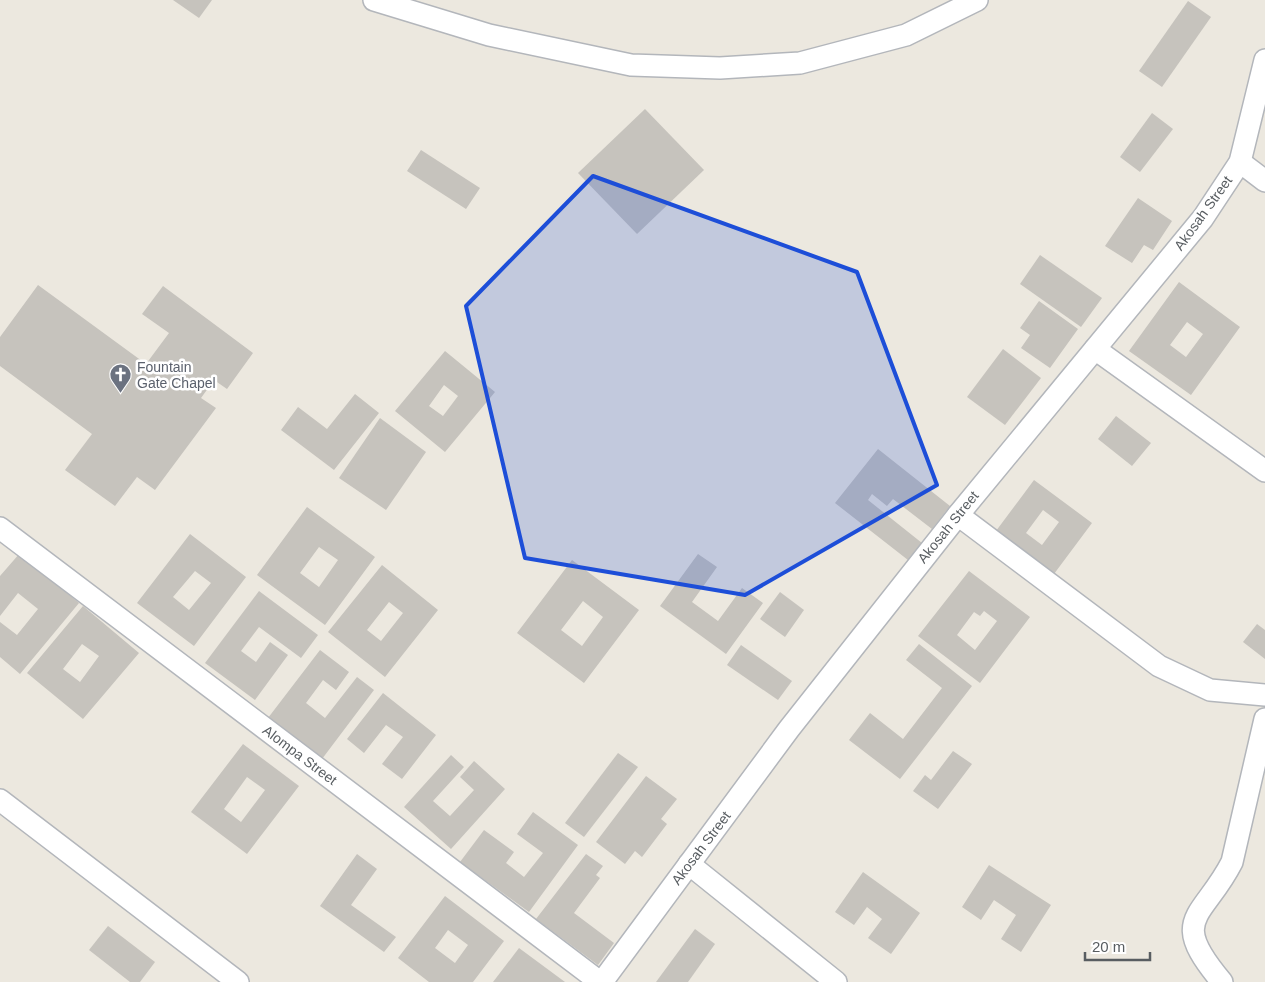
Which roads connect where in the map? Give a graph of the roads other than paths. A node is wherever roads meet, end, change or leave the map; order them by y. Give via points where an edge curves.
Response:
1 (374, 0) edge
2 (977, 0) edge
3 (1265, 60) edge
4 (1240, 162) junction
5 (1265, 181) edge
6 (1095, 349) junction
7 (1265, 471) edge
8 (958, 515) junction
9 (0, 528) edge
10 (1265, 695) edge
11 (1265, 719) edge
12 (0, 800) edge
13 (689, 864) junction
14 (238, 982) edge
15 (601, 982) edge
16 (836, 982) edge
17 (1222, 982) edge

1 - 2 street via 489,35 631,65 720,68 800,64 906,35
3 - 4 street, Akosah Street
4 - 5 street
4 - 6 street, Akosah Street via 1203,218
6 - 7 street
6 - 8 street, Akosah Street
8 - 10 street via 1159,666 1210,690
8 - 13 street, Akosah Street via 789,729
9 - 15 street, Alompa Street
11 - 17 street via 1232,862 1196,914 1193,925 1193,937 1207,965
12 - 14 street
13 - 15 street, Akosah Street
13 - 16 street

